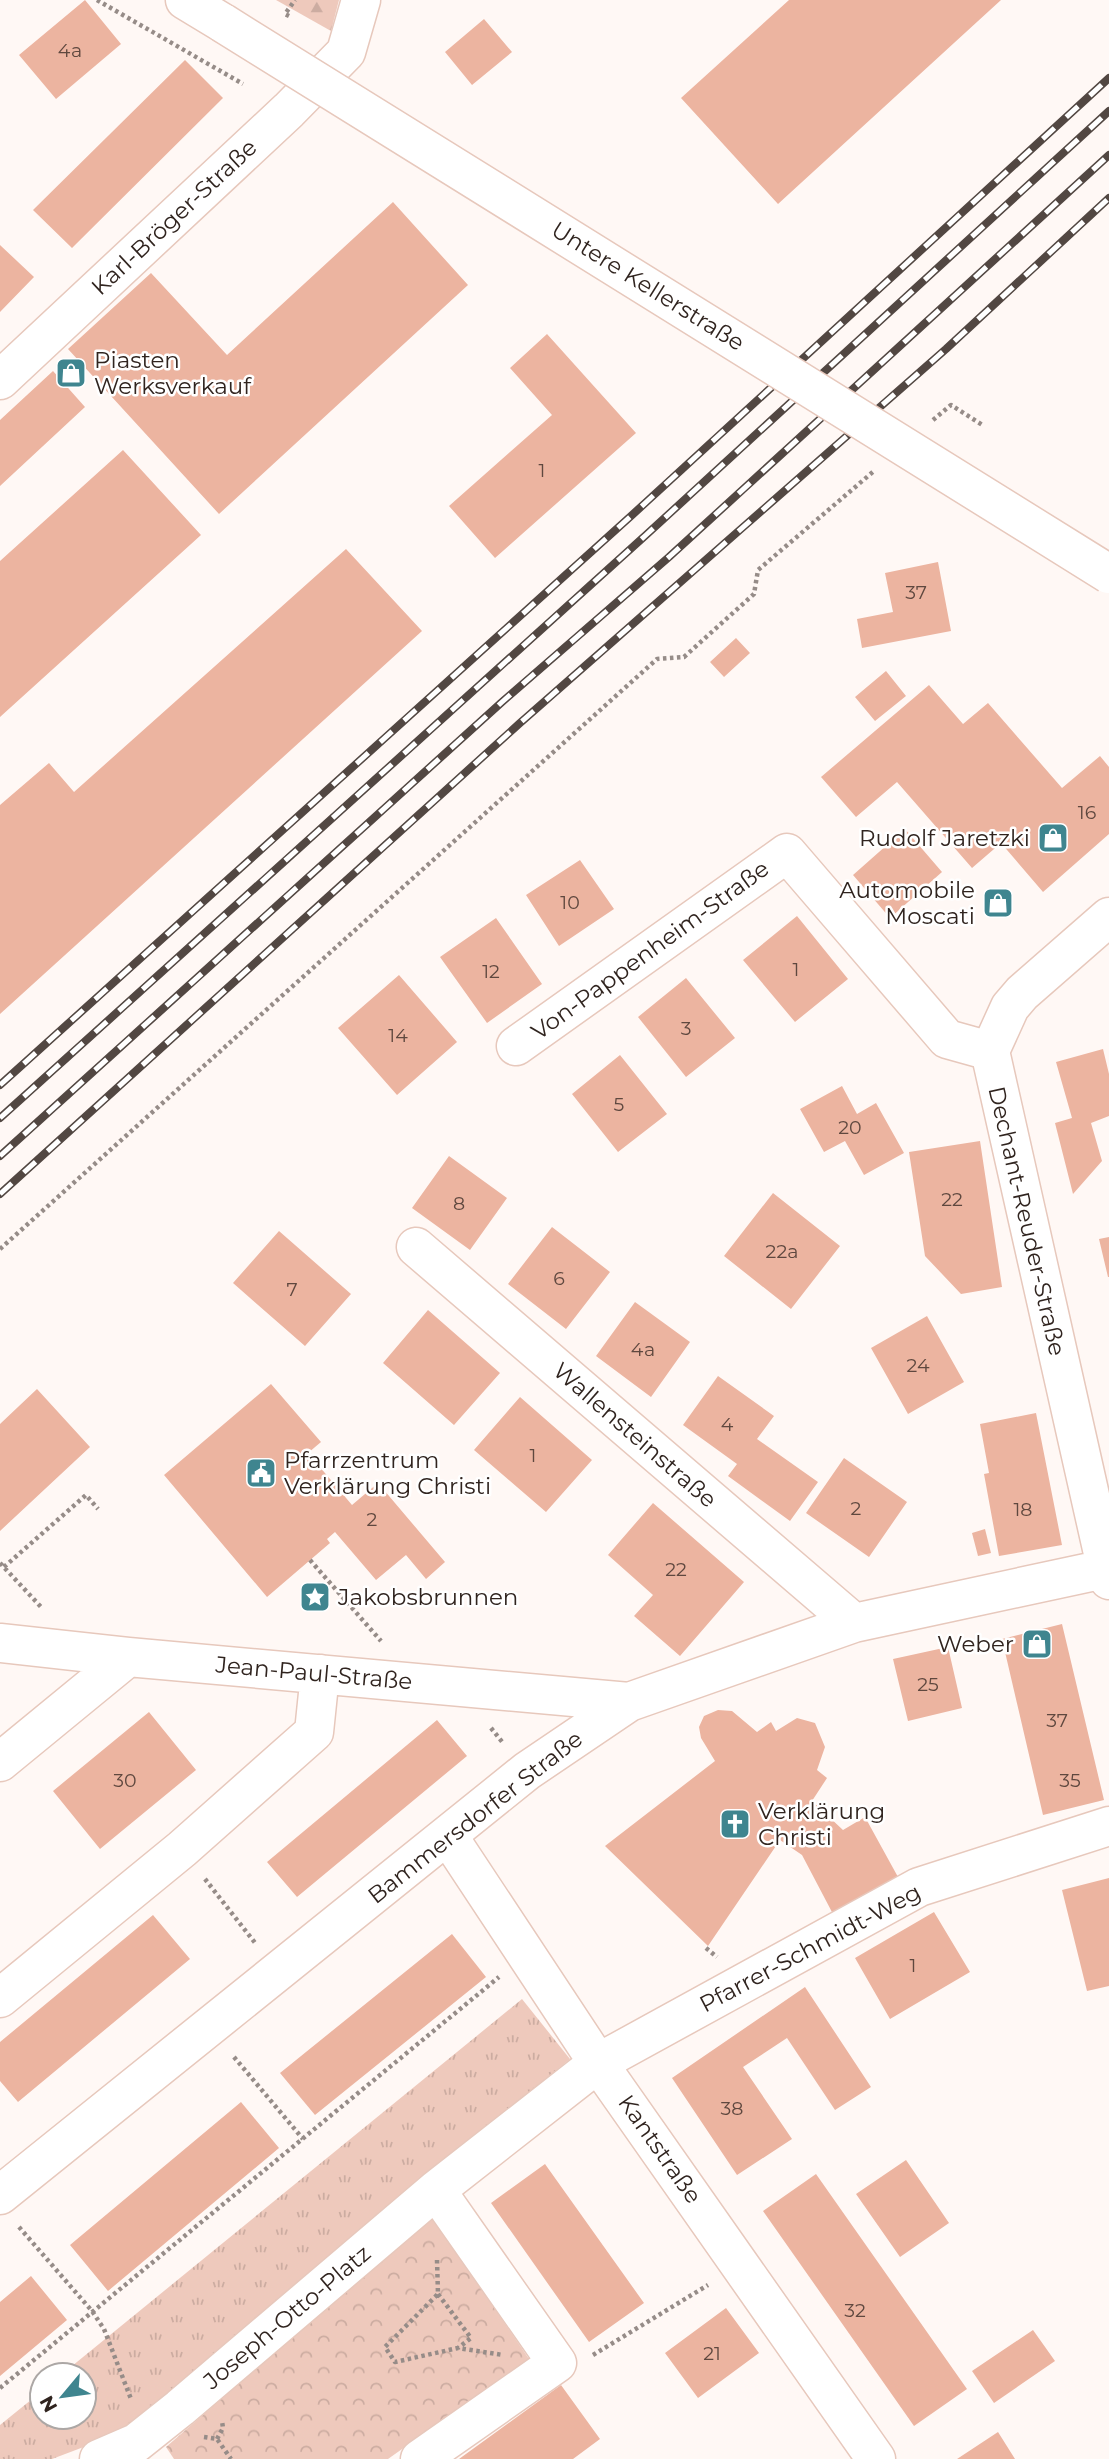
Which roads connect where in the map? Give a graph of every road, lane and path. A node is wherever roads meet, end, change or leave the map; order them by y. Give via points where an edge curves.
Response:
1 (97, 0) edge
2 (185, 0) edge
3 (361, 0) edge
4 (289, 110) junction
5 (0, 380) edge
6 (930, 422) dead end
7 (984, 426) dead end
8 (880, 466) dead end
9 (1109, 574) edge
10 (1109, 917) edge
11 (516, 1046) dead end
12 (989, 1051) junction
13 (416, 1247) dead end
14 (0, 1249) edge
15 (98, 1509) dead end
16 (310, 1560) dead end
17 (4, 1567) dead end
18 (1108, 1572) edge
19 (854, 1623) junction
20 (0, 1643) edge
21 (128, 1657) junction
22 (320, 1674) junction
23 (416, 1682) junction
24 (629, 1702) junction
25 (0, 1762) edge
26 (1109, 1826) edge
27 (448, 1836) junction
28 (182, 1849) junction
29 (247, 1935) dead end
30 (526, 1954) junction
31 (0, 1998) edge
32 (209, 2027) junction
33 (598, 2063) junction
34 (303, 2139) junction
35 (436, 2190) junction
36 (8, 2210) edge
37 (437, 2255) dead end
38 (741, 2264) junction
39 (438, 2294) junction
40 (92, 2311) junction
41 (458, 2348) junction
42 (557, 2363) junction
43 (0, 2388) edge
44 (142, 2451) edge
45 (99, 2459) edge
46 (420, 2459) edge
47 (876, 2459) edge

1 - 4 path
2 - 9 street, Untere Kellerstraße, bridge
3 - 4 street, Karl-Bröger-Straße via 346,52
4 - 5 street, Karl-Bröger-Straße
6 - 7 path via 951,405
8 - 14 path via 758,570 754,594 684,657 657,659
10 - 12 street via 1022,993 1010,1007
11 - 12 street, Von-Pappenheim-Straße via 787,853 947,1039
12 - 18 street, Dechant-Reuder-Straße
13 - 19 street, Wallensteinstraße
15 - 17 path via 86,1495
16 - 23 path
18 - 19 street, Bammersdorfer Straße
19 - 24 street, Bammersdorfer Straße
20 - 21 street, Jean-Paul-Straße
21 - 22 street, Jean-Paul-Straße
21 - 25 street
22 - 23 street, Jean-Paul-Straße
22 - 28 street via 314,1732
23 - 24 street, Jean-Paul-Straße
24 - 27 street, Bammersdorfer Straße via 527,1771
26 - 33 street, Pfarrer-Schmidt-Weg via 919,1886
27 - 30 street, Kantstraße
27 - 32 street, Bammersdorfer Straße
28 - 29 path
28 - 31 street
30 - 33 street, Kantstraße
30 - 34 path
32 - 34 path
32 - 36 street, Bammersdorfer Straße
33 - 35 street, Joseph-Otto-Platz
33 - 38 street, Kantstraße
34 - 40 path
35 - 42 street
35 - 44 street, Joseph-Otto-Platz via 180,2409
36 - 40 path
37 - 39 path
38 - 42 path via 579,2363
38 - 47 street, Kantstraße
39 - 41 path via 471,2338
39 - 41 path via 386,2347 395,2362
40 - 43 path
40 - 44 path via 130,2393
41 - 42 path
42 - 46 street
44 - 45 street, Joseph-Otto-Platz

